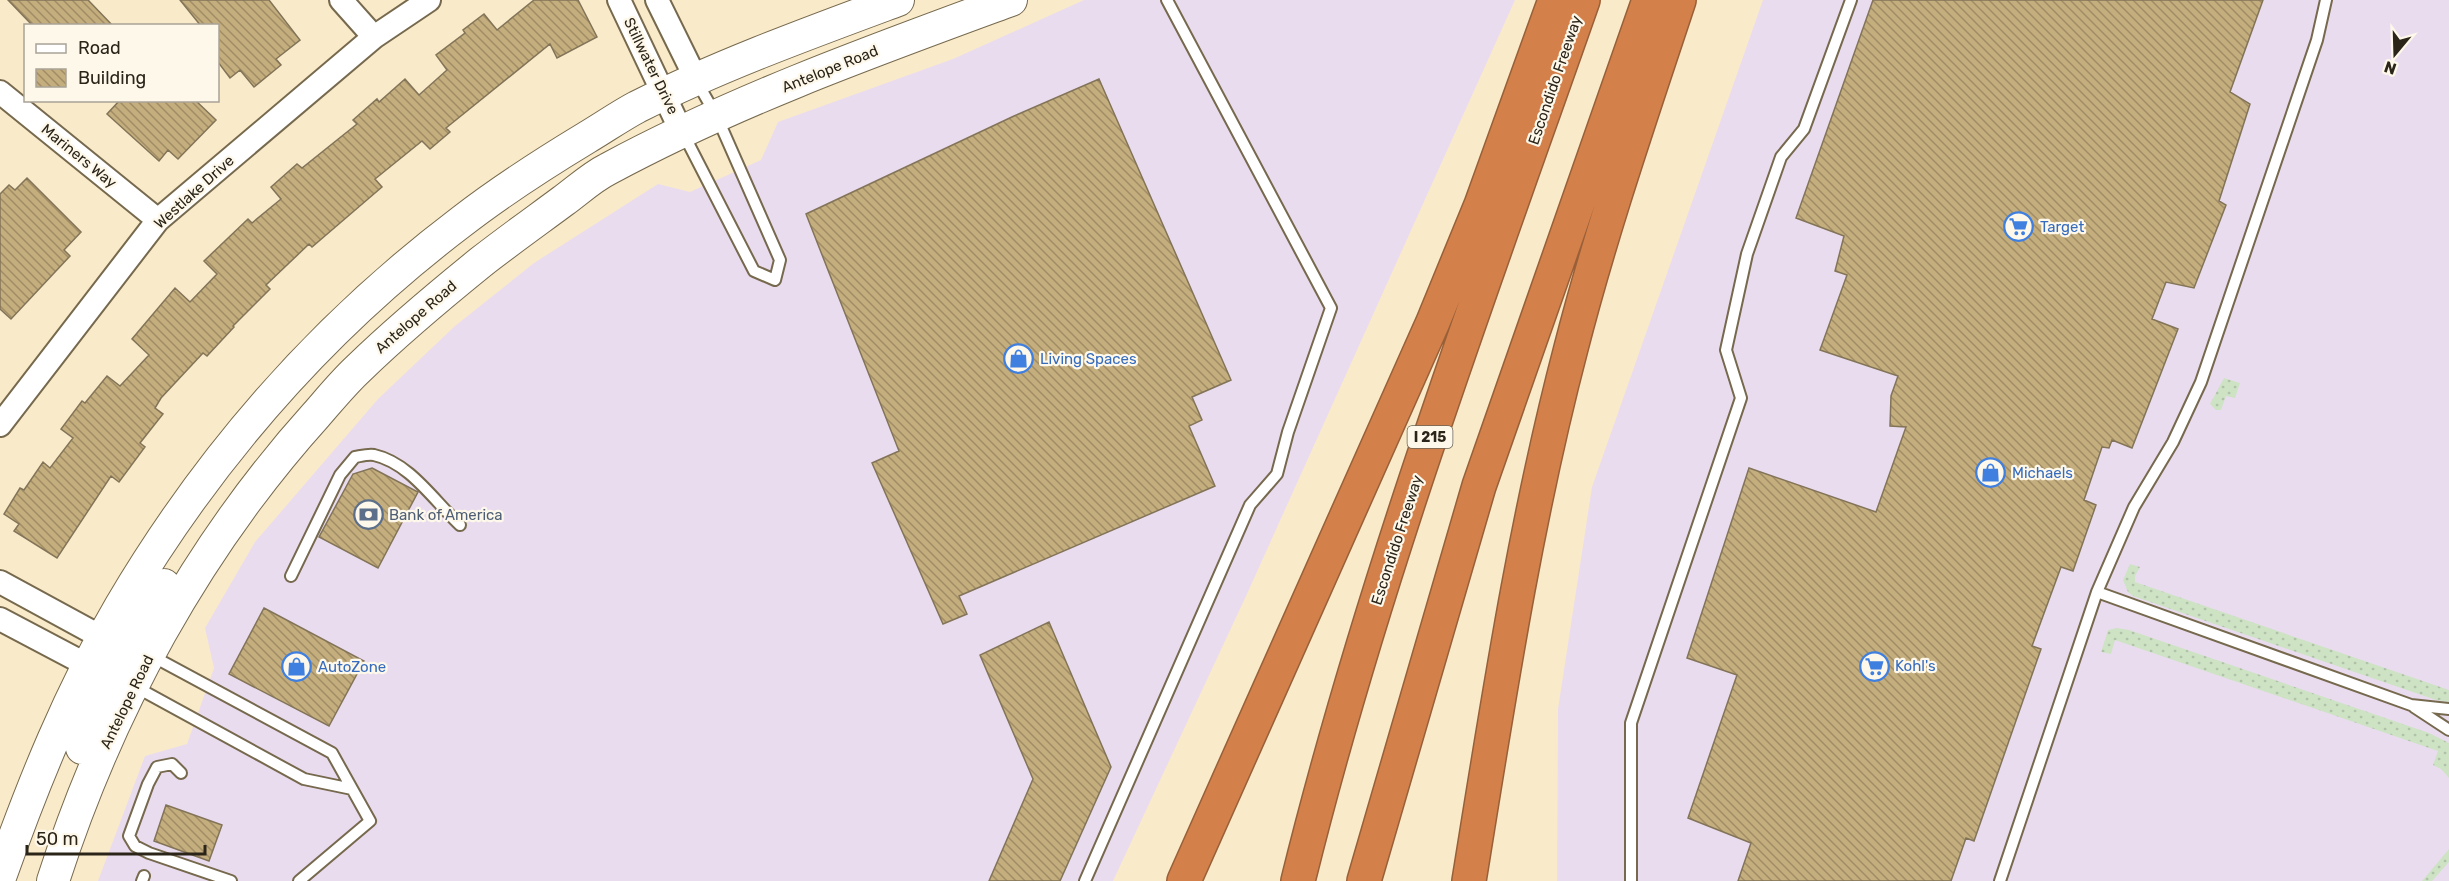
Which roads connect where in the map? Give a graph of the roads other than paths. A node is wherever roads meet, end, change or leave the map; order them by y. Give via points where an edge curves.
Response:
1 (341, 0) edge
2 (429, 0) edge
3 (619, 0) edge
4 (657, 0) edge
5 (898, 0) edge
6 (1011, 0) edge
7 (1167, 0) edge
8 (1555, 0) edge
9 (1583, 0) edge
10 (1649, 0) edge
11 (1679, 0) edge
12 (1851, 0) edge
13 (2326, 0) edge
14 (374, 37) junction
15 (696, 79) junction
16 (0, 92) edge
17 (664, 94) junction
18 (717, 117) junction
19 (682, 133) junction
20 (158, 220) junction
21 (0, 425) edge
22 (236, 439) junction
23 (460, 525) dead end
24 (291, 576) dead end
25 (0, 582) edge
26 (2097, 592) junction
27 (0, 619) edge
28 (104, 638) junction
29 (149, 654) junction
30 (89, 666) junction
31 (134, 686) junction
32 (2411, 705) junction
33 (2449, 709) edge
34 (2449, 730) edge
35 (181, 773) dead end
36 (352, 789) junction
37 (54, 876) edge
38 (0, 877) edge
39 (231, 881) edge
40 (299, 881) edge
41 (1085, 881) edge
42 (1184, 881) edge
43 (1298, 881) edge
44 (1364, 881) edge
45 (1469, 881) edge
46 (1631, 881) edge
47 (2000, 881) edge

1 - 14 street
2 - 14 street, Westlake Drive
3 - 17 street, Stillwater Drive
4 - 15 street
5 - 15 main road
6 - 18 main road, Antelope Road via 874,51
7 - 41 lane via 1331,308 1277,474 1250,505
8 - 42 highway via 1481,205 1437,311
9 - 43 highway, Escondido Freeway / I 215 via 1424,454 1349,693
10 - 44 highway via 1479,486
11 - 45 highway via 1609,211 1570,349 1509,637
12 - 46 lane via 1804,129 1781,157 1748,254 1726,350 1741,398 1631,723
13 - 26 lane via 2317,40 2201,382 2173,442 2134,507
14 - 20 street, Westlake Drive
15 - 17 main road
15 - 18 lane
16 - 20 street, Mariners Way
17 - 19 street, Stillwater Drive
17 - 22 main road via 508,186 423,251 293,372
18 - 19 main road, Antelope Road
18 - 19 lane via 780,260 775,280 754,271
19 - 29 main road, Antelope Road via 605,171 512,238 426,306 355,371 284,450 224,529
20 - 21 street, Westlake Drive
22 - 28 main road via 177,518
22 - 31 main road via 229,477 135,632 128,662
23 - 24 lane via 395,464 372,455 355,457 340,475
25 - 28 street
26 - 32 lane
26 - 47 lane
27 - 30 street
28 - 30 main road
28 - 37 main road via 107,688 51,822
29 - 31 main road, Antelope Road
29 - 36 lane via 332,753
30 - 38 main road via 45,758
31 - 36 lane via 304,779
31 - 37 main road, Antelope Road via 104,748
32 - 33 lane
32 - 34 lane
35 - 39 lane via 172,764 157,768 129,836 135,846 149,853
36 - 40 lane via 370,821

